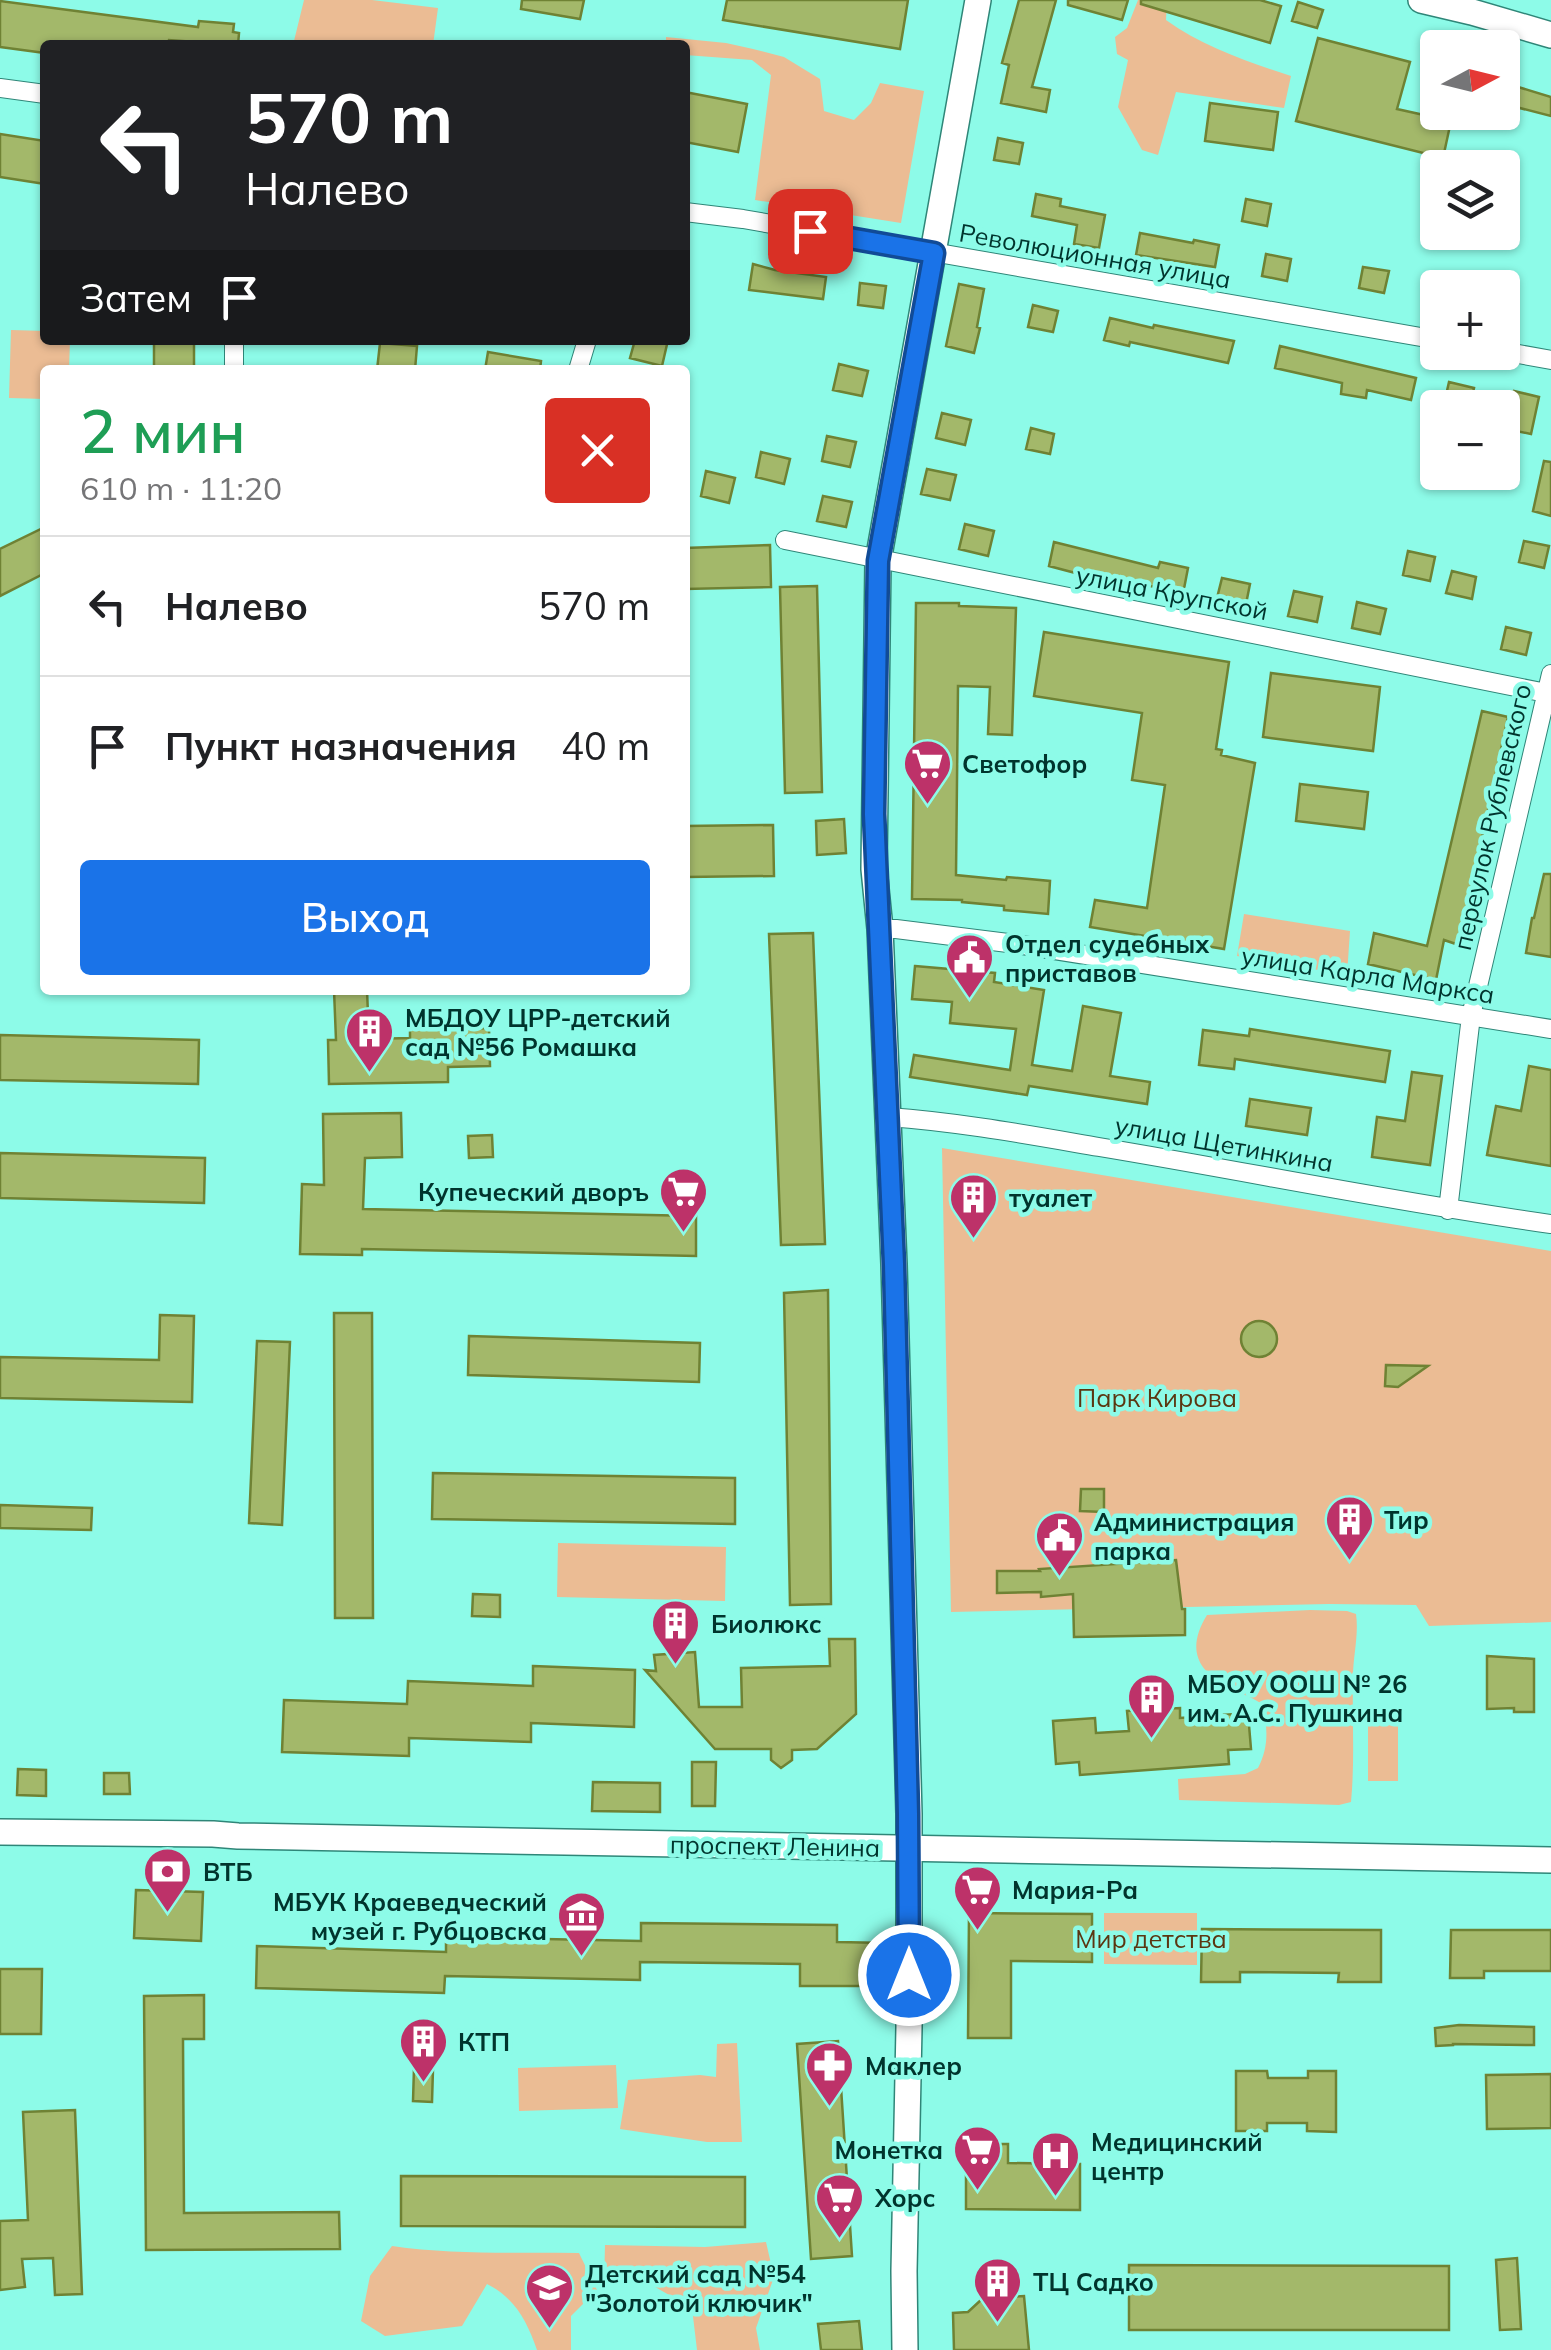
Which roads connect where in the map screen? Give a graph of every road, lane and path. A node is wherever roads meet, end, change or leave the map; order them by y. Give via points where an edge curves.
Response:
1 (978, 0) edge
2 (1421, 0) edge
3 (1551, 35) edge
4 (0, 88) edge
5 (40, 93) edge
6 (690, 213) edge
7 (934, 253) junction
8 (1420, 337) edge
9 (1520, 355) edge
10 (1551, 360) edge
11 (784, 540) dead end
12 (878, 561) junction
13 (1551, 674) edge
14 (1549, 693) edge
15 (880, 929) junction
16 (1471, 1016) junction
17 (1551, 1029) edge
18 (888, 1116) junction
19 (1448, 1210) junction
20 (1551, 1224) edge
21 (0, 1832) edge
22 (909, 1848) junction
23 (1551, 1860) edge
24 (905, 2350) edge

1 - 7 street
2 - 3 street
4 - 5 street
6 - 7 street, Революционная улица
7 - 8 street, Революционная улица
7 - 12 street
9 - 10 street
11 - 12 street, улица Крупской
12 - 14 street, улица Крупской
12 - 15 street via 874,869
13 - 14 street, переулок Рублевского
14 - 16 street, переулок Рублевского
15 - 16 street, улица Карла Маркса
15 - 18 street
16 - 17 street, улица Карла Маркса
16 - 19 street, переулок Рублевского
18 - 19 street, улица Щетинкина
18 - 22 street
19 - 20 street, улица Щетинкина
21 - 22 street, проспект Ленина
22 - 23 street, проспект Ленина
22 - 24 street

